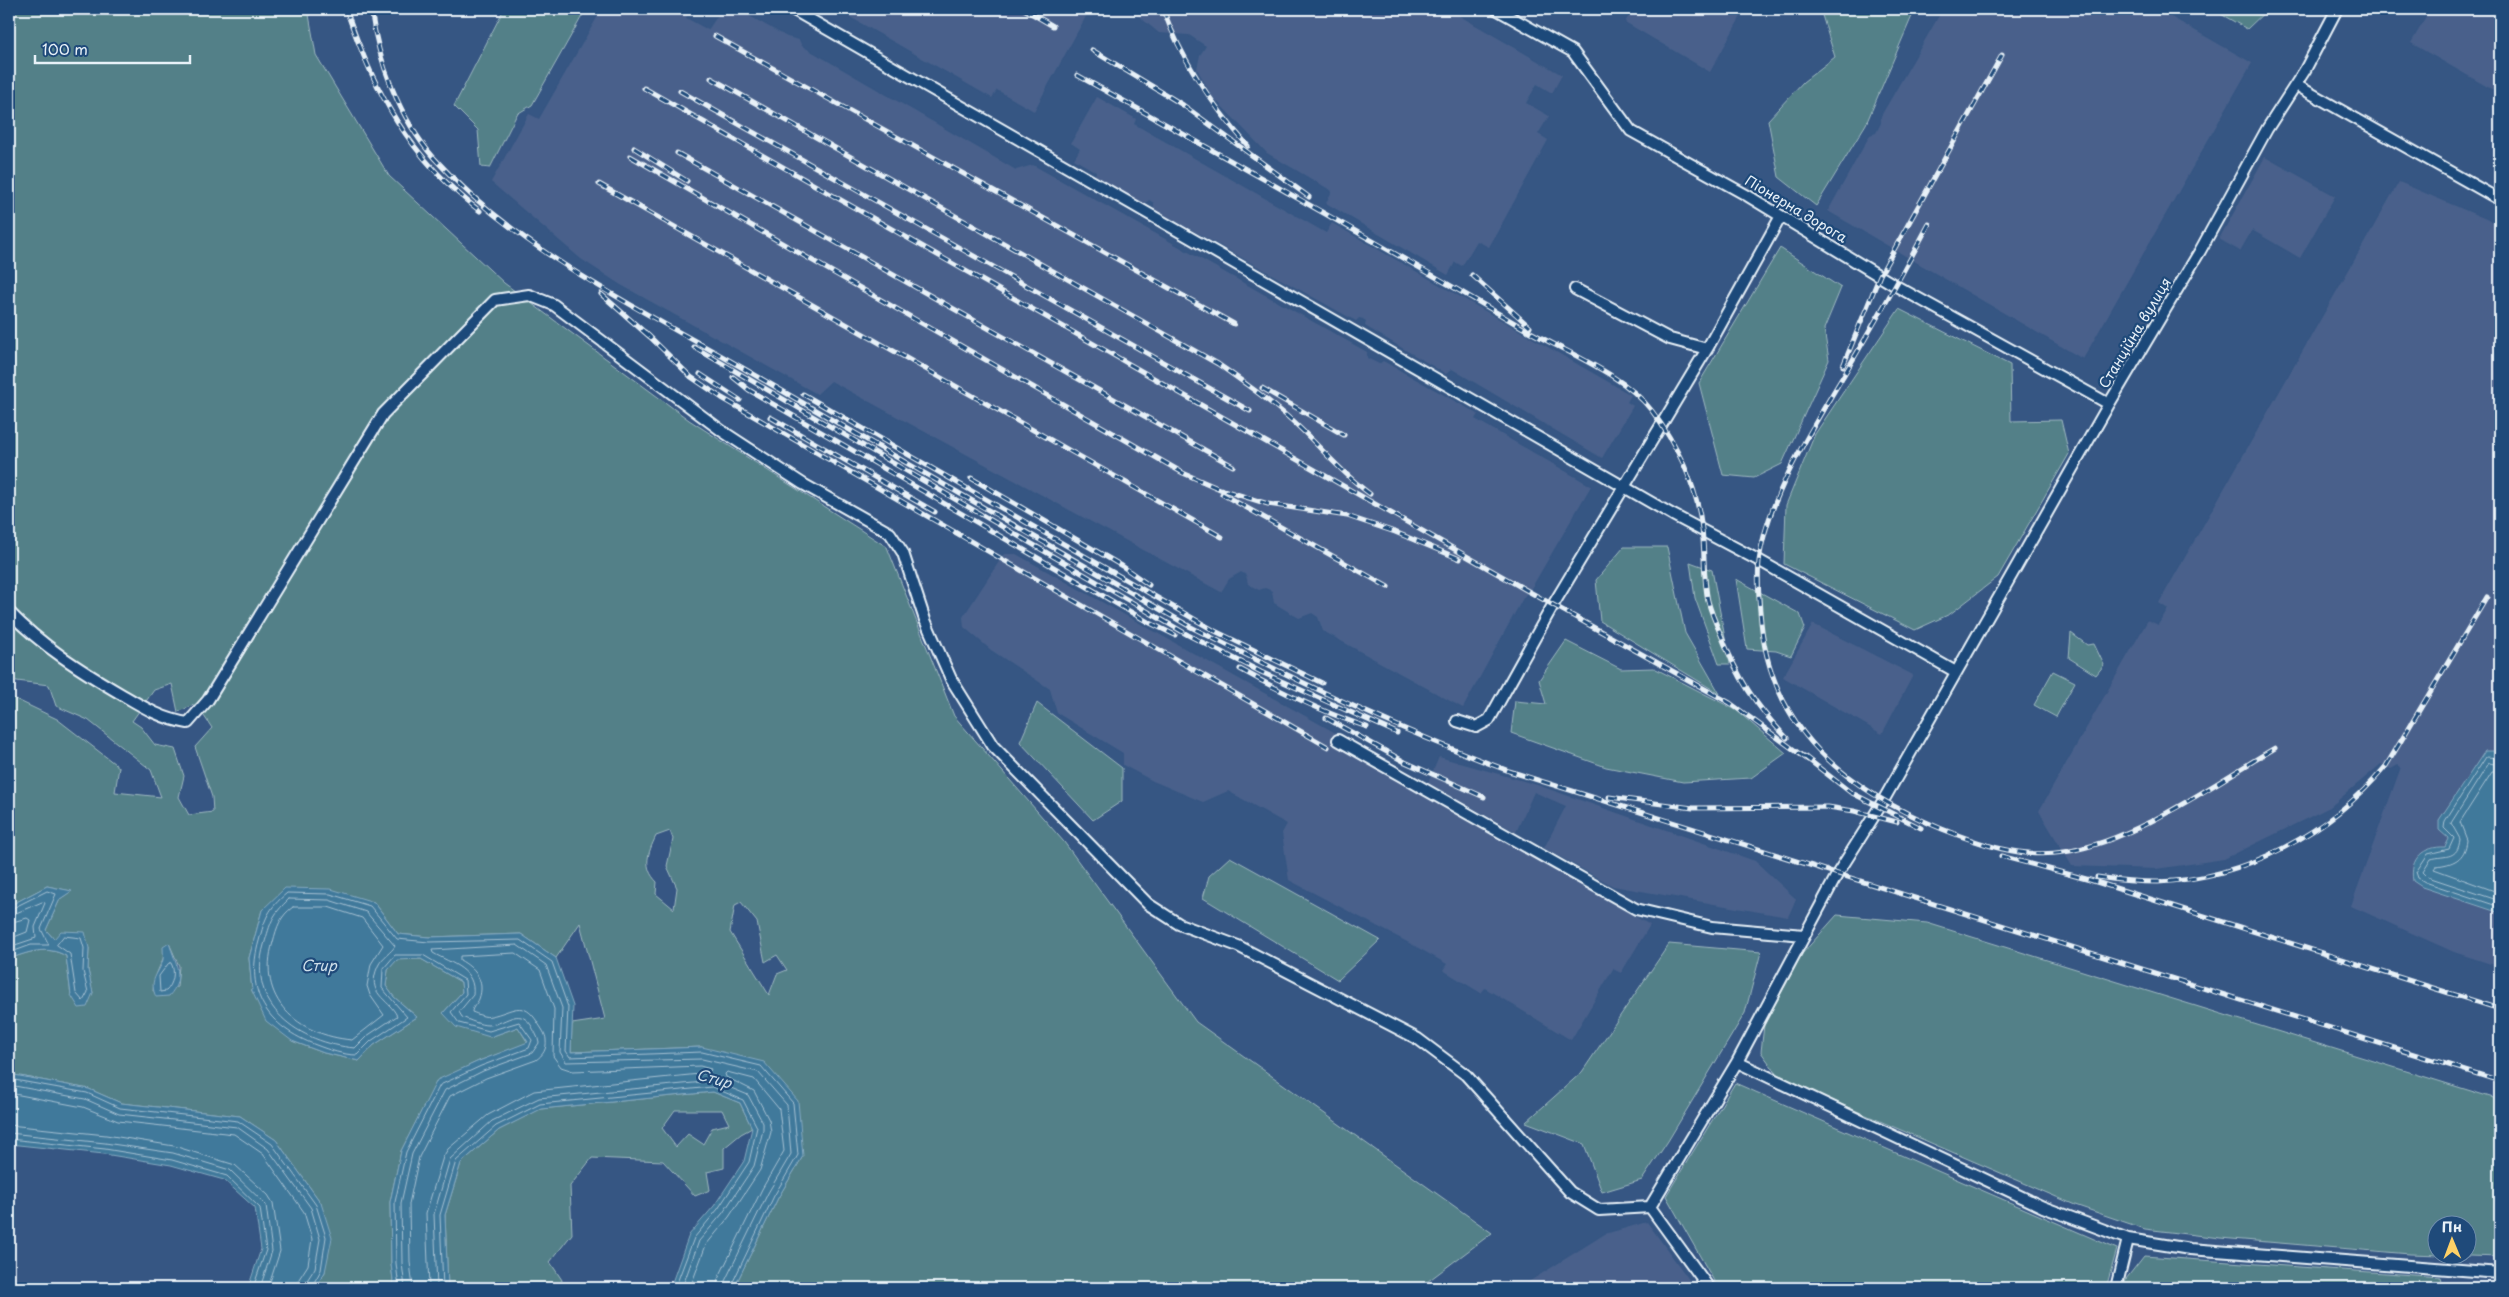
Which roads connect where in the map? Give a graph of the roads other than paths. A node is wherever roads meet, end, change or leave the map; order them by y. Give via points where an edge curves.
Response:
1 (792, 9) edge
2 (1496, 9) edge
3 (2337, 9) edge
4 (2296, 85) junction
5 (2500, 200) edge
6 (1781, 216) junction
7 (1575, 289) dead end
8 (1707, 349) junction
9 (2109, 404) junction
10 (1625, 488) junction
11 (9, 612) edge
12 (1956, 672) junction
13 (1457, 720) dead end
14 (1338, 740) dead end
15 (1804, 935) junction
16 (1737, 1062) junction
17 (1650, 1207) junction
18 (2128, 1239) junction
19 (2500, 1273) edge
20 (1709, 1288) edge
21 (2116, 1288) edge

1 - 10 street
2 - 6 street, Піонерна дорога via 1572,52 1631,131
3 - 4 street, Станційна вулиця
4 - 5 street
4 - 9 street, Станційна вулиця via 2267,129 2200,251
6 - 8 street
6 - 9 street, Піонерна дорога via 1896,286
7 - 8 street via 1670,339
8 - 10 street
9 - 12 street, Станційна вулиця
10 - 12 street
10 - 13 street via 1553,605 1489,720 1476,727
11 - 17 street via 32,635 73,666 168,720 188,723 208,700 383,414 495,300 529,295 554,305 722,431 803,484 890,533 904,554 925,620 951,679 993,746 1148,904 1179,924 1238,946 1418,1039 1466,1075 1570,1192 1599,1210
12 - 15 street, Станційна вулиця
14 - 15 street via 1636,909 1712,927
15 - 16 street, Станційна вулиця
16 - 17 street, Станційна вулиця
16 - 18 street via 2043,1207
17 - 20 street
18 - 19 street via 2190,1249
18 - 21 street

